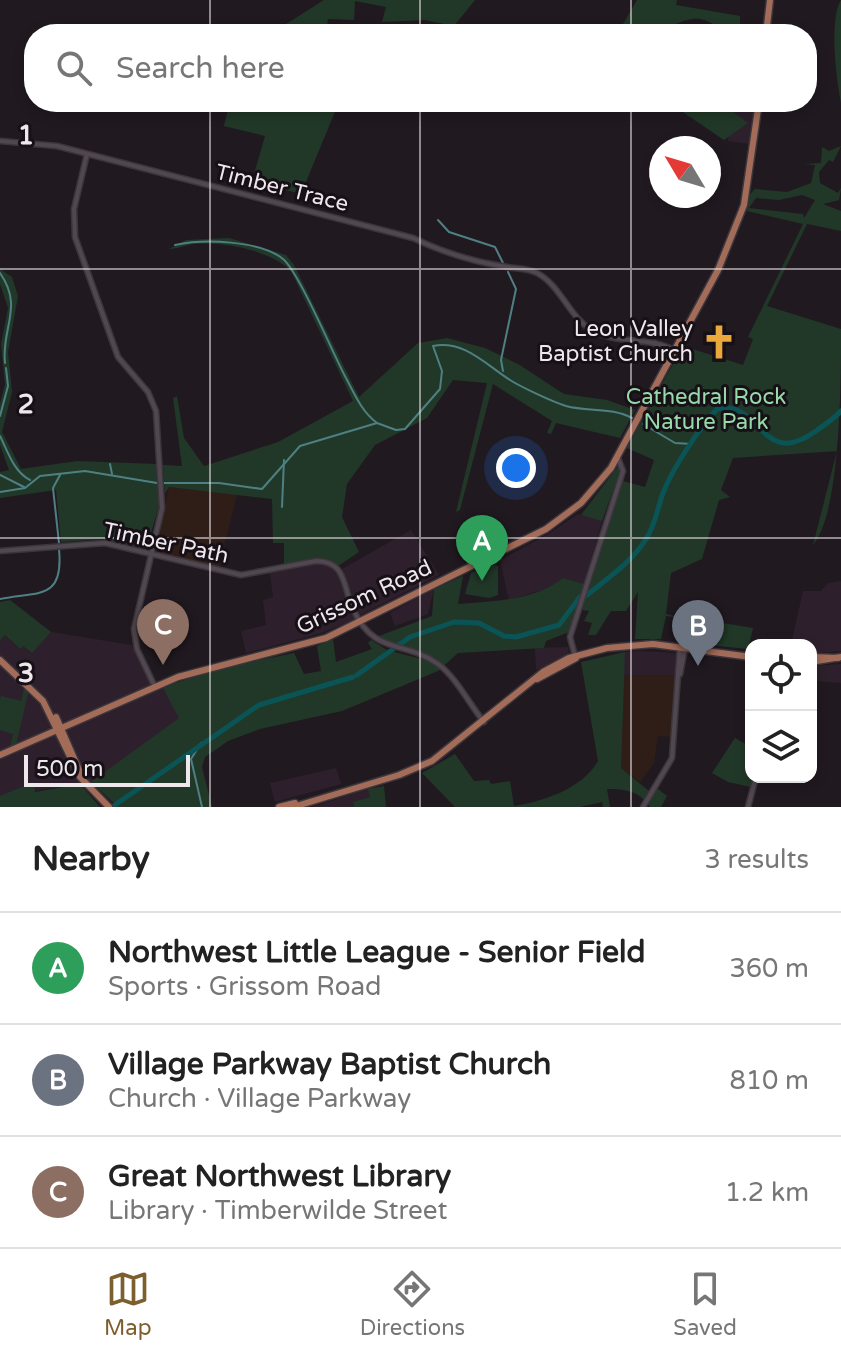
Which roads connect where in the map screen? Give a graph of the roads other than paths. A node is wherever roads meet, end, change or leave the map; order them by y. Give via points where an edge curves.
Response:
1 (770, 0) edge
2 (767, 24) edge
3 (758, 112) edge
4 (0, 141) edge
5 (87, 154) junction
6 (674, 352) junction
7 (618, 458) junction
8 (0, 551) edge
9 (152, 554) junction
10 (360, 622) junction
11 (682, 647) junction
12 (745, 656) edge
13 (0, 657) edge
14 (840, 657) edge
15 (576, 658) junction
16 (817, 660) edge
17 (155, 687) junction
18 (484, 722) junction
19 (63, 734) junction
20 (50, 739) junction
21 (0, 757) edge
22 (754, 783) edge
23 (352, 789) junction
24 (306, 805) edge
25 (109, 807) edge
26 (279, 807) edge
27 (293, 807) edge
28 (643, 807) edge
29 (748, 807) edge

1 - 2 main road
3 - 6 main road, Grissom Road via 738,225
4 - 5 street, Timber Trace
5 - 6 street, Timber Trace via 413,238 453,254 527,269 551,283 592,331 655,343
5 - 9 street via 74,209 75,237 116,354 152,399 162,508
6 - 7 main road, Grissom Road
7 - 10 main road, Grissom Road via 589,496 554,524
7 - 15 street via 623,472 570,637
8 - 9 street, Timber Path via 105,543
9 - 10 street, Timber Path via 237,575 327,562 344,577
9 - 17 street via 134,629
10 - 17 main road, Grissom Road via 303,646 199,670
10 - 18 street, Timber Path via 374,638 423,656 444,670
11 - 12 main road
11 - 15 main road via 634,644
11 - 28 street via 670,762
13 - 19 main road via 42,701
14 - 16 main road
15 - 18 main road via 549,668
17 - 19 main road, Grissom Road
18 - 23 main road via 432,761
19 - 20 main road
19 - 20 main road
19 - 21 main road
19 - 25 main road via 83,779
20 - 21 main road
22 - 29 street
23 - 24 main road
23 - 26 main road
24 - 27 main road

